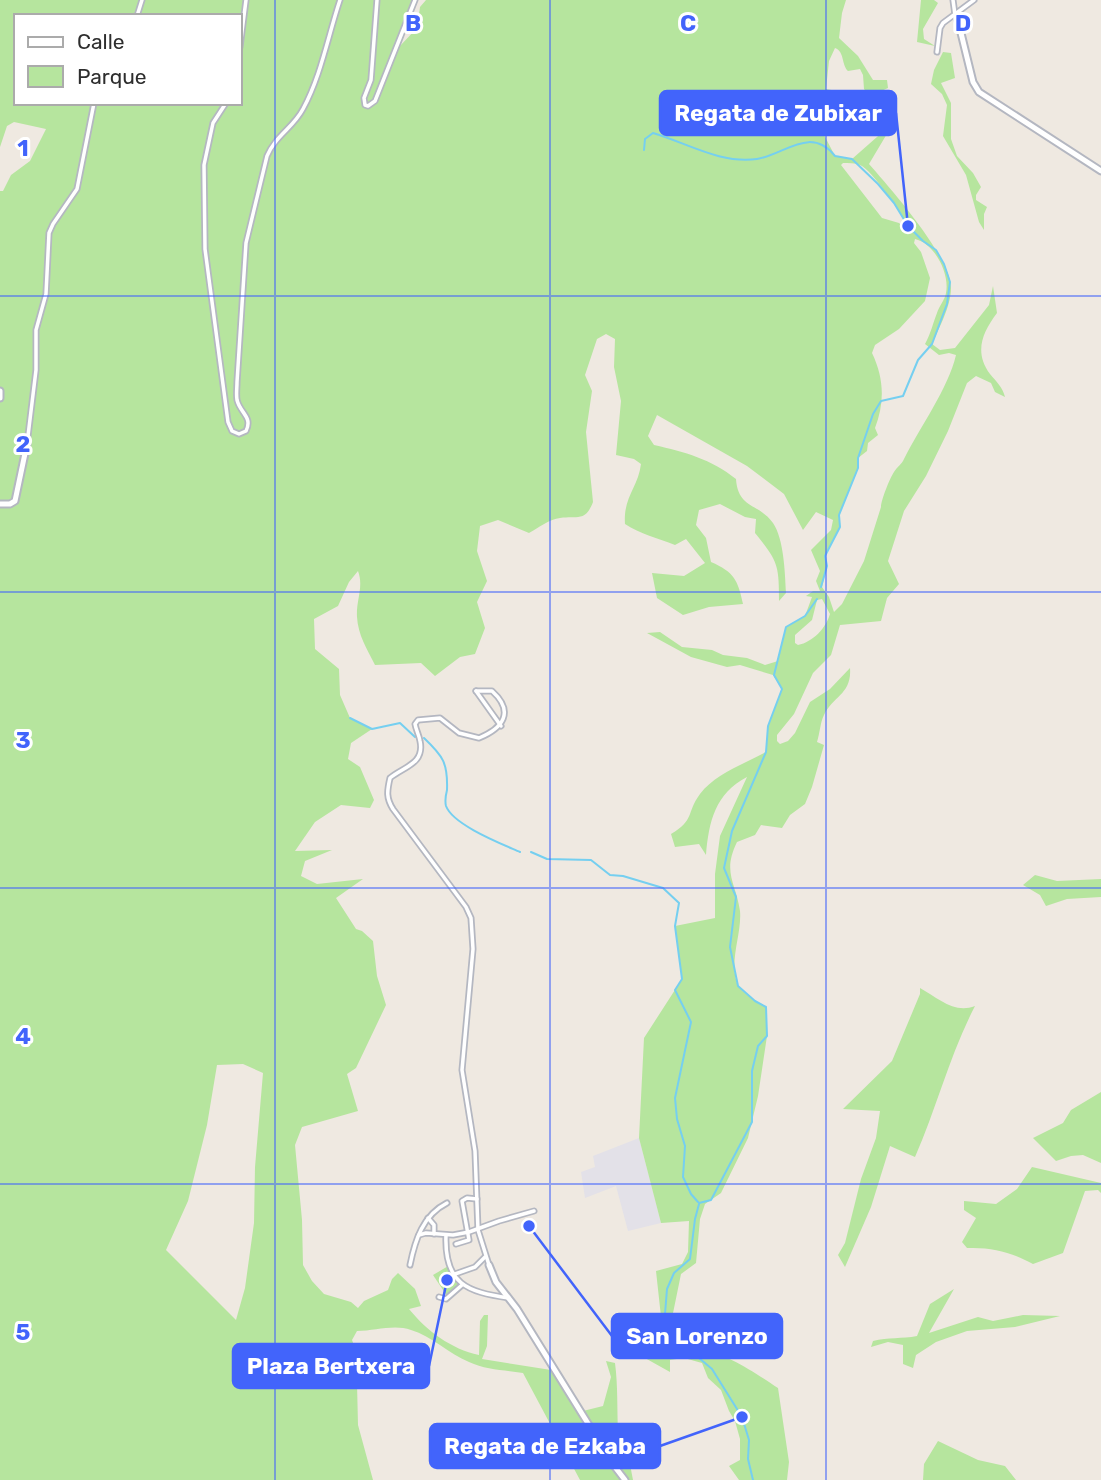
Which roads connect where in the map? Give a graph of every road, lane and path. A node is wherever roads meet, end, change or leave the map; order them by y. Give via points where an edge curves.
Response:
1 (246, 0) edge
2 (340, 0) edge
3 (377, 0) edge
4 (415, 0) edge
5 (953, 0) edge
6 (974, 0) edge
7 (955, 15) junction
8 (242, 31) edge
9 (961, 33) joint
10 (937, 52) dead end
11 (94, 105) edge
12 (225, 105) edge
13 (1101, 171) edge
14 (0, 391) edge
15 (0, 398) edge
16 (27, 444) joint
17 (0, 504) edge
18 (501, 726) junction
19 (477, 1199) junction
20 (447, 1203) dead end
21 (534, 1211) dead end
22 (428, 1218) junction
23 (478, 1230) junction
24 (469, 1232) junction
25 (434, 1234) junction
26 (419, 1235) junction
27 (446, 1235) junction
28 (456, 1244) dead end
29 (486, 1256) junction
30 (410, 1265) dead end
31 (489, 1265) joint
32 (455, 1274) junction
33 (463, 1285) junction
34 (439, 1297) dead end
35 (509, 1298) junction
36 (625, 1480) edge

1 - 8 street
2 - 12 street via 311,92 267,156 246,243 237,401 249,425 239,434 228,422 205,248 207,143
3 - 4 street via 371,80 364,98 368,106 375,102
5 - 7 street
6 - 7 street
7 - 9 street
7 - 10 street via 940,28
9 - 13 street via 974,82 984,96
11 - 16 street via 78,189 49,233
14 - 15 street
16 - 17 street via 15,501
18 - 18 street via 503,702 492,691 476,691
18 - 19 street via 479,738 458,733 440,718 418,720 419,756 390,778 387,799 471,918 473,949 462,1070 475,1151
19 - 23 street
19 - 24 street via 462,1200
20 - 22 street
21 - 23 street
22 - 25 street
22 - 26 street
23 - 24 street
23 - 29 street
24 - 27 street
24 - 28 street via 469,1240
25 - 26 street
25 - 27 street
26 - 30 street
27 - 32 street
29 - 31 street
29 - 32 street via 475,1268
31 - 35 street
32 - 33 street
33 - 34 street via 446,1299
33 - 35 street via 476,1293
35 - 36 street

